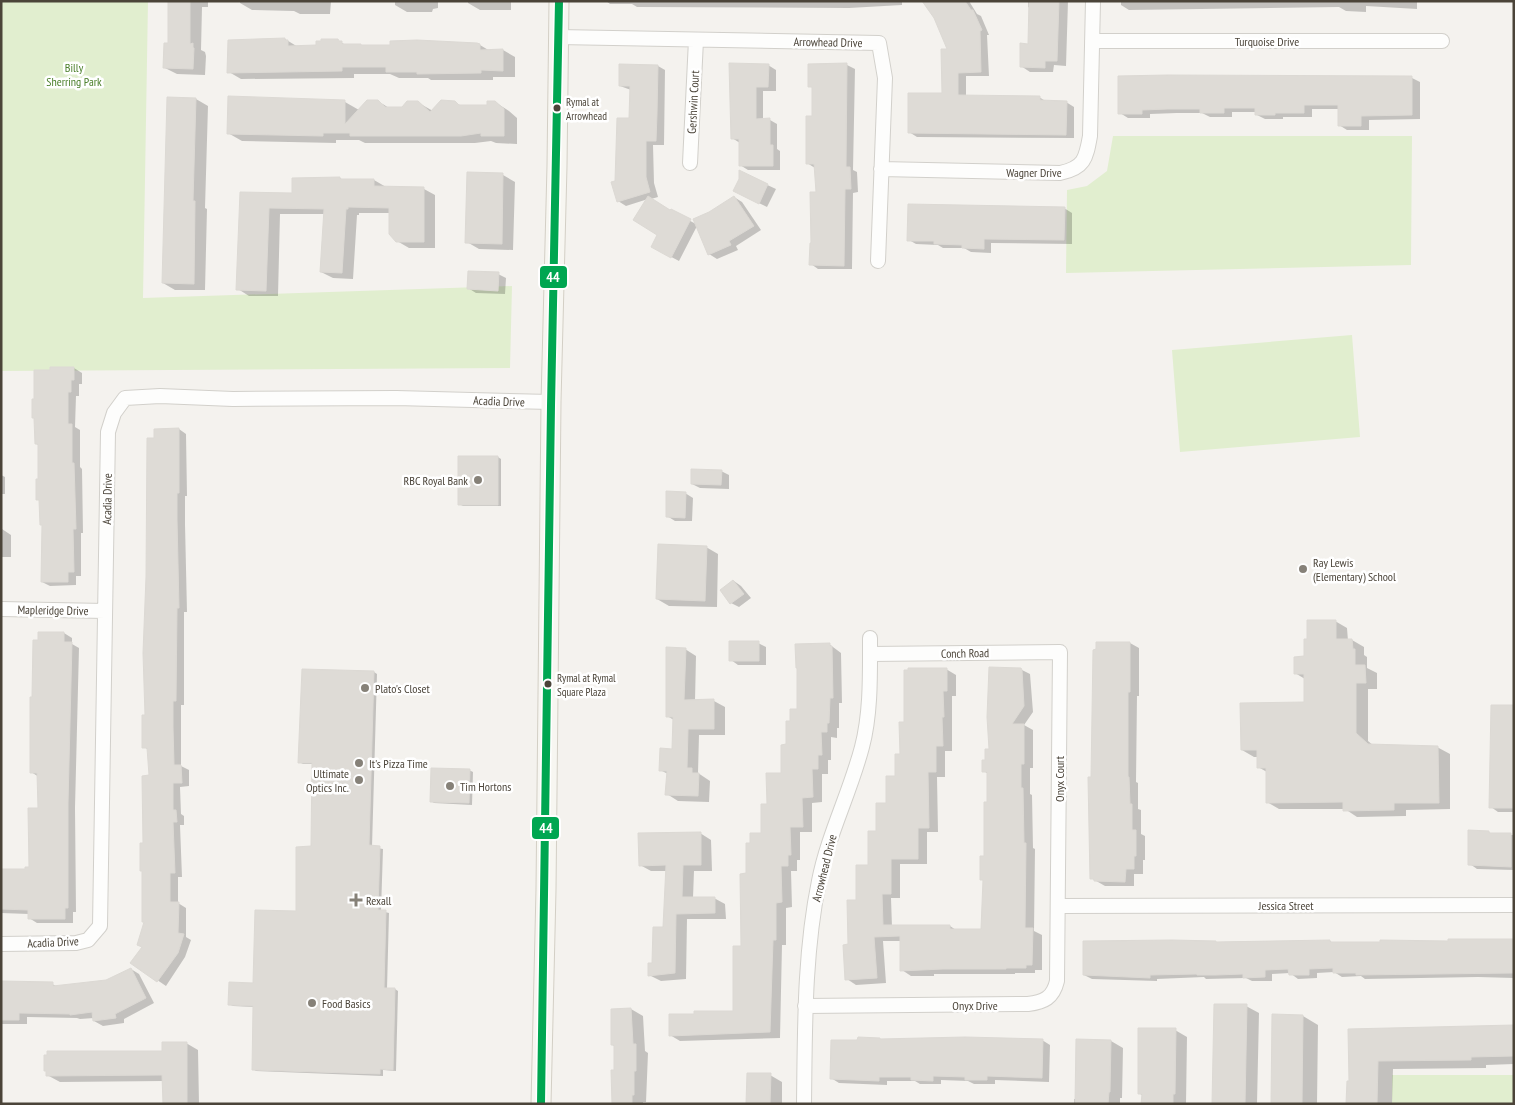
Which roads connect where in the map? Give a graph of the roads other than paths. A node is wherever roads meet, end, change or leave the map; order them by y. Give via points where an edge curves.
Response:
1 (559, 1) edge
2 (1093, 1) edge
3 (558, 37) junction
4 (696, 40) junction
5 (1092, 41) junction
6 (1442, 41) dead end
7 (690, 163) dead end
8 (881, 169) junction
9 (878, 261) dead end
10 (551, 402) junction
11 (1, 609) edge
12 (105, 610) junction
13 (870, 638) dead end
14 (1060, 652) joint
15 (870, 654) junction
16 (1514, 905) edge
17 (1058, 906) junction
18 (1, 944) edge
19 (805, 1006) junction
20 (541, 1104) edge
21 (804, 1104) edge

1 - 3 main road
2 - 5 street, Wagner Drive
3 - 4 street, Arrowhead Drive
3 - 10 main road
4 - 7 street, Gershwin Court
4 - 8 street, Arrowhead Drive via 879,44 885,78
5 - 6 street, Turquoise Drive
5 - 8 street, Wagner Drive via 1090,136 1087,153 1073,171 1060,174
8 - 9 street, Arrowhead Drive
10 - 12 street, Acadia Drive via 396,398 125,398 114,413 108,432
10 - 20 main road
11 - 12 street, Mapleridge Drive
12 - 18 street, Acadia Drive via 100,926 88,940 76,943
13 - 15 street, Arrowhead Drive
14 - 15 street, Conch Road
14 - 17 street, Onyx Court
15 - 19 street, Arrowhead Drive via 866,728 823,860 809,939
16 - 17 street, Jessica Street
17 - 19 street, Onyx Drive via 1057,981 1052,995 1043,1001 1028,1004
19 - 21 street, Arrowhead Drive

